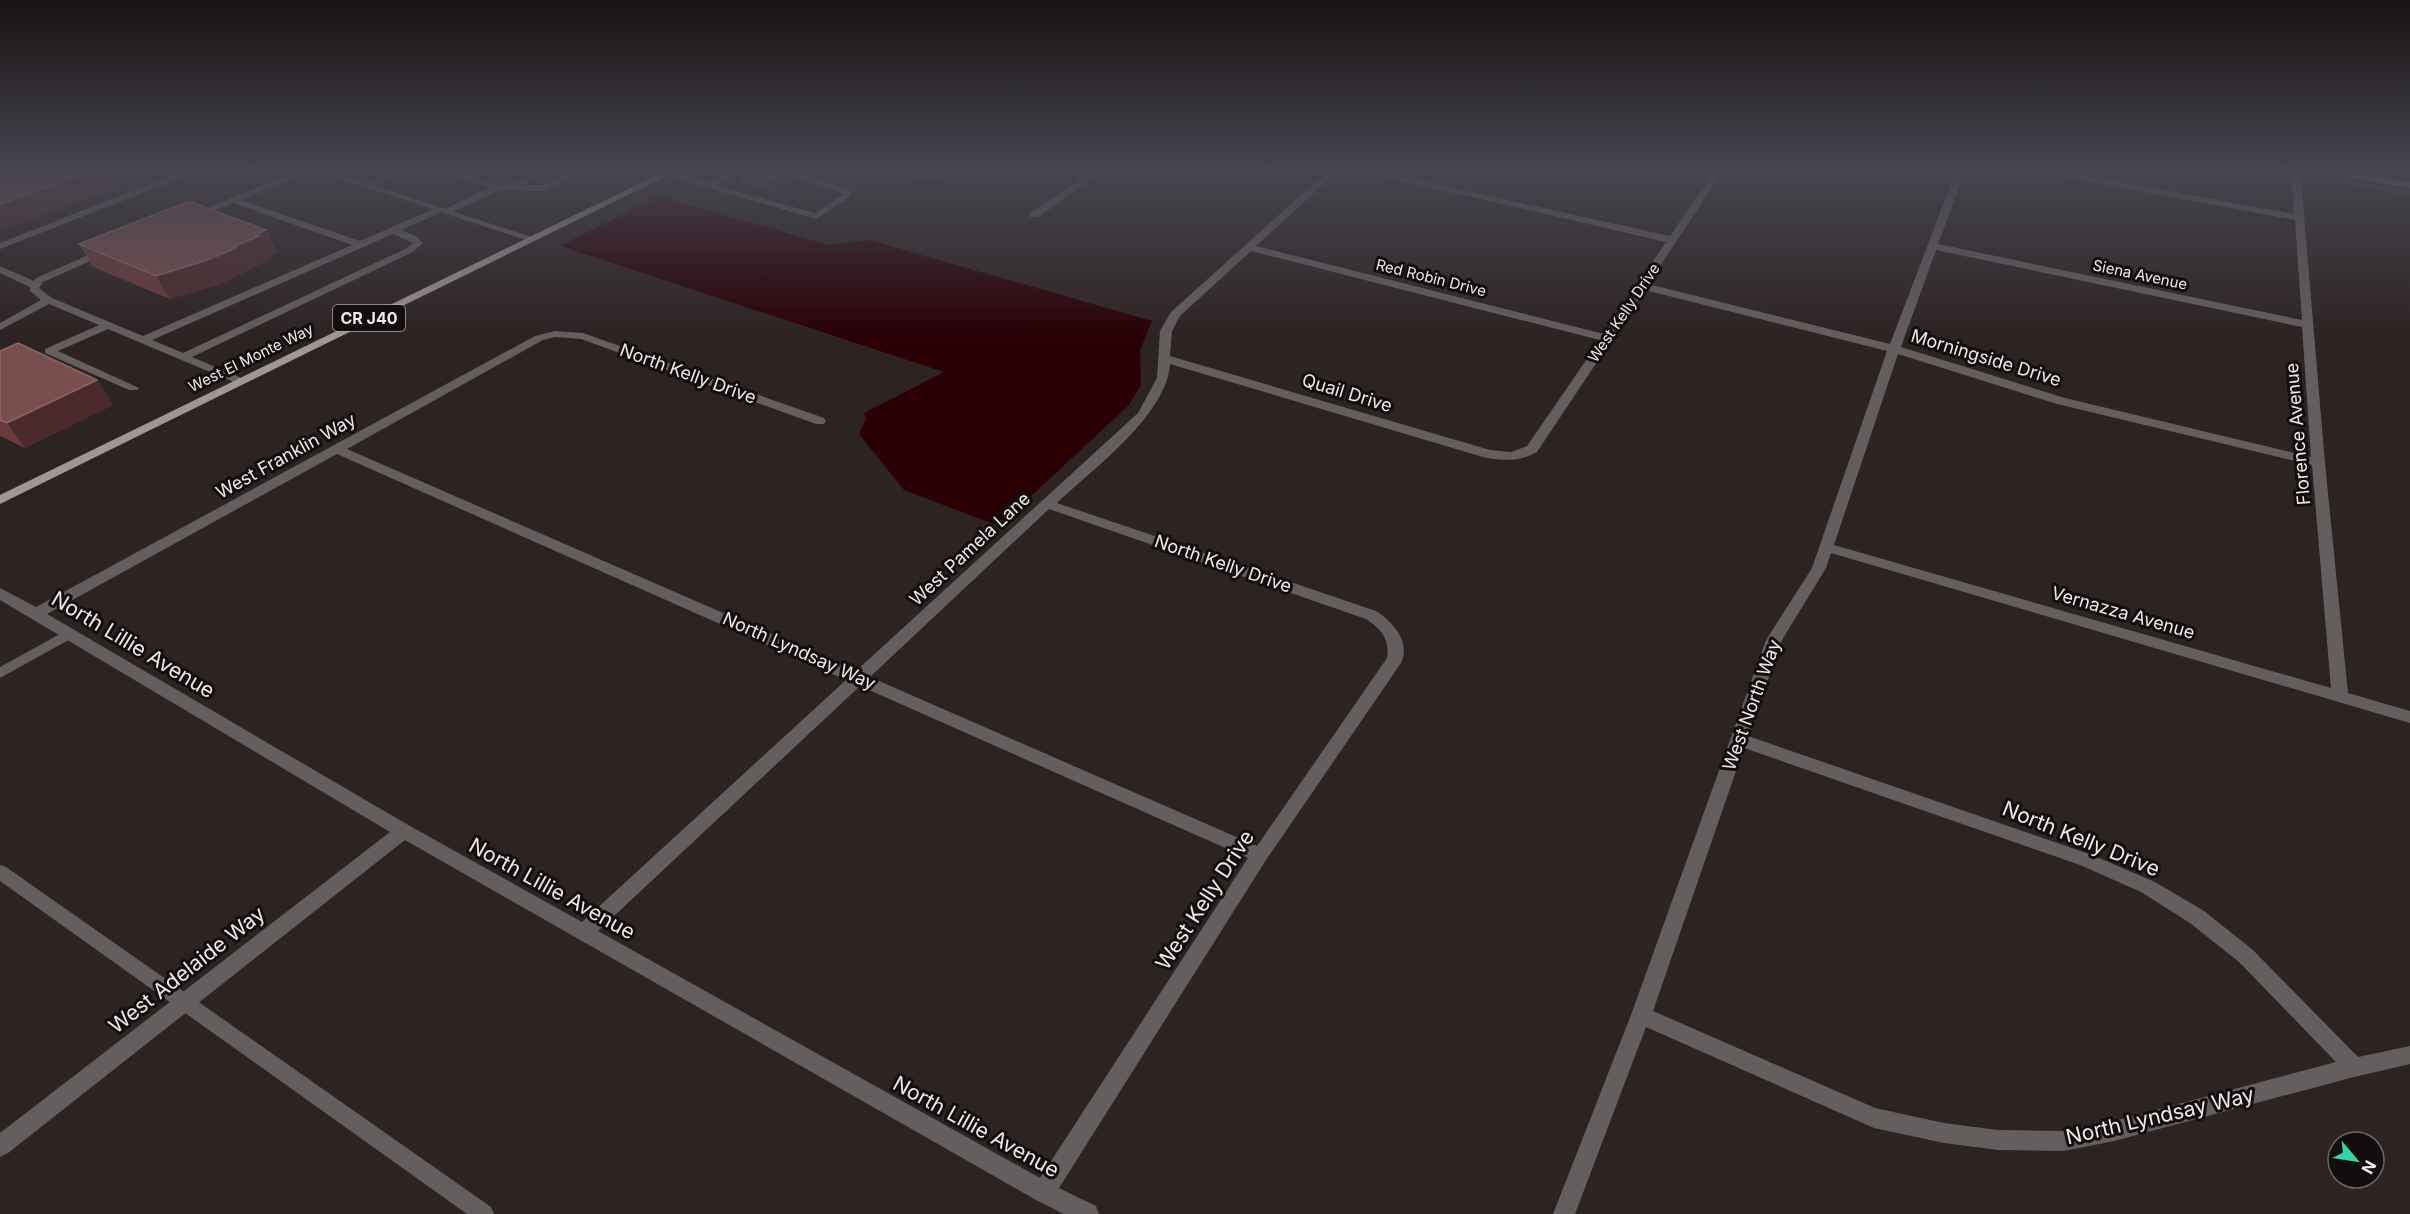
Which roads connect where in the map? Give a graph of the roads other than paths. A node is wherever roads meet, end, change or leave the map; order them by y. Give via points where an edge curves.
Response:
1 (55, 225) edge
2 (304, 225) edge
3 (406, 225) edge
4 (489, 225) edge
5 (562, 225) edge
6 (1273, 225) edge
7 (1605, 225) edge
8 (1683, 225) edge
9 (1939, 225) edge
10 (2299, 225) edge
11 (392, 230) junction
12 (533, 239) junction
13 (1673, 240) junction
14 (359, 244) junction
15 (0, 246) edge
16 (1931, 246) junction
17 (1248, 247) junction
18 (113, 248) edge
19 (0, 269) edge
20 (35, 285) junction
21 (1643, 286) junction
22 (48, 300) junction
23 (109, 325) junction
24 (2307, 325) junction
25 (0, 327) edge
26 (555, 334) joint
27 (1606, 338) junction
28 (144, 340) junction
29 (1894, 349) junction
30 (183, 357) junction
31 (1163, 357) junction
32 (240, 381) junction
33 (133, 388) dead end
34 (820, 421) dead end
35 (336, 449) junction
36 (1522, 456) joint
37 (2318, 463) junction
38 (0, 500) edge
39 (1047, 504) junction
40 (1826, 547) junction
41 (0, 593) edge
42 (36, 614) junction
43 (1392, 632) joint
44 (69, 634) junction
45 (0, 673) edge
46 (860, 678) junction
47 (2340, 697) junction
48 (2410, 717) edge
49 (1738, 739) junction
50 (404, 831) junction
51 (1260, 855) junction
52 (0, 872) edge
53 (584, 932) junction
54 (185, 1003) junction
55 (1641, 1015) junction
56 (2410, 1055) edge
57 (2354, 1067) junction
58 (0, 1146) edge
59 (1044, 1192) junction
60 (484, 1214) edge
61 (1088, 1214) edge
62 (1564, 1214) edge

1 - 15 lane
2 - 14 lane
3 - 11 lane
4 - 12 street
5 - 12 main road, West El Monte Way / CR J40
6 - 17 street, West Pamela Lane
7 - 13 street
8 - 13 street, West Kelly Drive
9 - 16 street, West North Way
10 - 24 street, Florence Avenue
11 - 14 lane
11 - 30 lane via 418,243
12 - 32 main road, West El Monte Way / CR J40
13 - 21 street, West Kelly Drive
14 - 28 lane
16 - 24 street, Siena Avenue
16 - 29 street, West North Way
17 - 27 street, Red Robin Drive
17 - 31 street, West Pamela Lane via 1175,314 1166,331
18 - 20 lane via 46,276
19 - 20 lane
20 - 22 lane via 34,289
21 - 27 street, West Kelly Drive
21 - 29 street, Morningside Drive
22 - 23 lane
22 - 25 lane
23 - 28 lane
23 - 33 lane via 44,351
24 - 37 street, Florence Avenue
26 - 34 street, North Kelly Drive via 583,336
26 - 35 street, West Franklin Way via 525,344
27 - 36 street, West Kelly Drive via 1532,449
28 - 30 lane
29 - 37 street, Morningside Drive via 2061,401
29 - 40 street, West North Way
30 - 32 lane
31 - 36 street, Quail Drive via 1488,454
31 - 39 street, West Pamela Lane via 1163,378 1143,415
32 - 38 main road, West El Monte Way / CR J40
35 - 42 street, West Franklin Way
35 - 46 street, North Lyndsay Way
37 - 47 street, Florence Avenue
39 - 43 street, North Kelly Drive via 1371,615
39 - 46 street, West Pamela Lane
40 - 47 street, Vernazza Avenue
40 - 49 street, West North Way via 1814,577 1774,640
41 - 42 street, North Lillie Avenue
42 - 44 street, North Lillie Avenue
43 - 51 street, West Kelly Drive via 1397,646 1395,659
44 - 45 lane
44 - 50 street, North Lillie Avenue
46 - 51 street, North Lyndsay Way
46 - 53 street, West Pamela Lane
47 - 48 street, Vernazza Avenue
49 - 55 street, West North Way
49 - 57 street, North Kelly Drive via 2086,860 2148,887 2197,917 2246,956
50 - 53 street, North Lillie Avenue
50 - 54 street, West Adelaide Way
51 - 59 street, West Kelly Drive
52 - 54 lane
53 - 59 street, North Lillie Avenue
54 - 58 street, West Adelaide Way
54 - 60 lane
55 - 57 street, North Lyndsay Way via 1874,1118 1998,1140 2064,1141 2114,1131
55 - 62 street, West North Way
56 - 57 street, North Lyndsay Way
59 - 61 street, North Lillie Avenue

